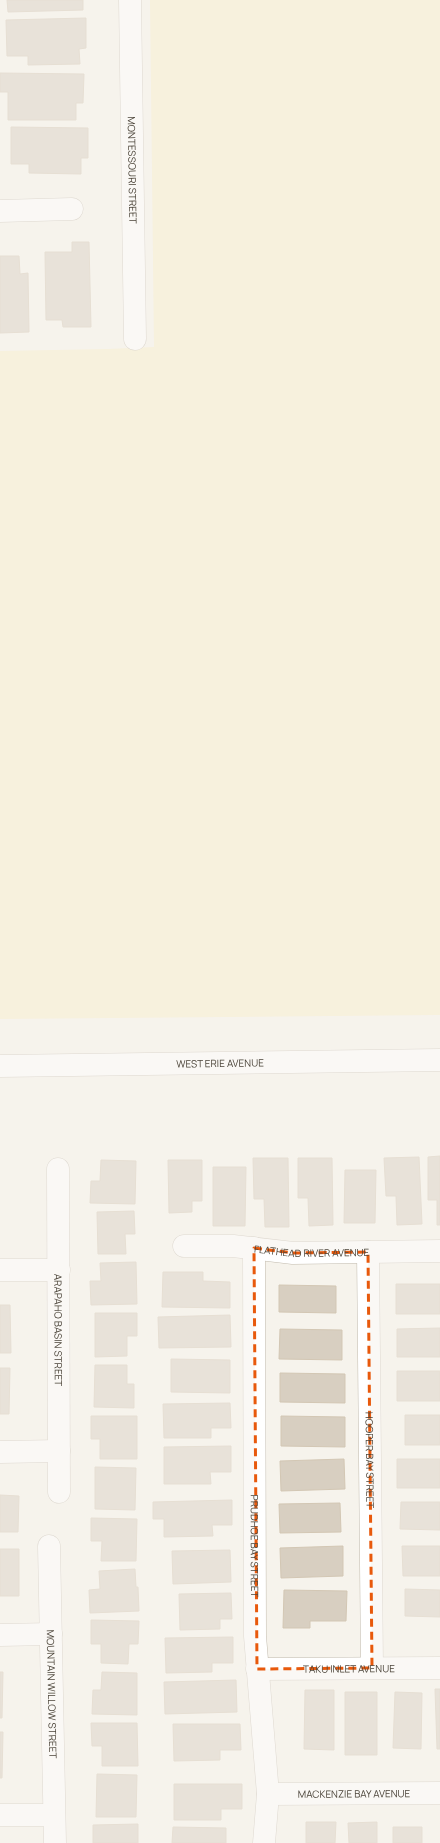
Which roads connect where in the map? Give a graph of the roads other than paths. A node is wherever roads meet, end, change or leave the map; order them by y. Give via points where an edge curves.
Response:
1 (130, 0) edge
2 (72, 209) dead end
3 (0, 211) edge
4 (135, 339) dead end
5 (440, 1060) edge
6 (0, 1066) edge
7 (58, 1169) dead end
8 (184, 1246) dead end
9 (254, 1248) junction
10 (440, 1251) edge
11 (368, 1252) junction
12 (0, 1270) edge
13 (59, 1270) junction
14 (59, 1451) junction
15 (0, 1452) edge
16 (59, 1492) dead end
17 (49, 1546) dead end
18 (51, 1634) junction
19 (0, 1635) edge
20 (372, 1668) junction
21 (440, 1668) edge
22 (257, 1669) junction
23 (440, 1793) edge
24 (268, 1794) junction
25 (0, 1815) edge
26 (54, 1815) junction
27 (55, 1843) edge
28 (264, 1843) edge

1 - 4 street, MONTESSOURI STREET
2 - 3 street
5 - 6 street, WEST ERIE AVENUE
7 - 13 street, ARAPAHO BASIN STREET
8 - 9 street, FLATHEAD RIVER AVENUE
9 - 11 street, FLATHEAD RIVER AVENUE via 293,1253
9 - 22 street, PRUDHOE BAY STREET
10 - 11 street, FLATHEAD RIVER AVENUE
11 - 20 street, HOOPER BAY STREET
12 - 13 street
13 - 14 street, ARAPAHO BASIN STREET
14 - 15 street
14 - 16 street, ARAPAHO BASIN STREET
17 - 18 street, MOUNTAIN WILLOW STREET
18 - 19 street
18 - 26 street, MOUNTAIN WILLOW STREET
20 - 21 street, TAKU INLET AVENUE
20 - 22 street, TAKU INLET AVENUE
22 - 24 street, PRUDHOE BAY STREET
23 - 24 street, MACKENZIE BAY AVENUE
24 - 28 street, PRUDHOE BAY STREET
25 - 26 street
26 - 27 street, MOUNTAIN WILLOW STREET

